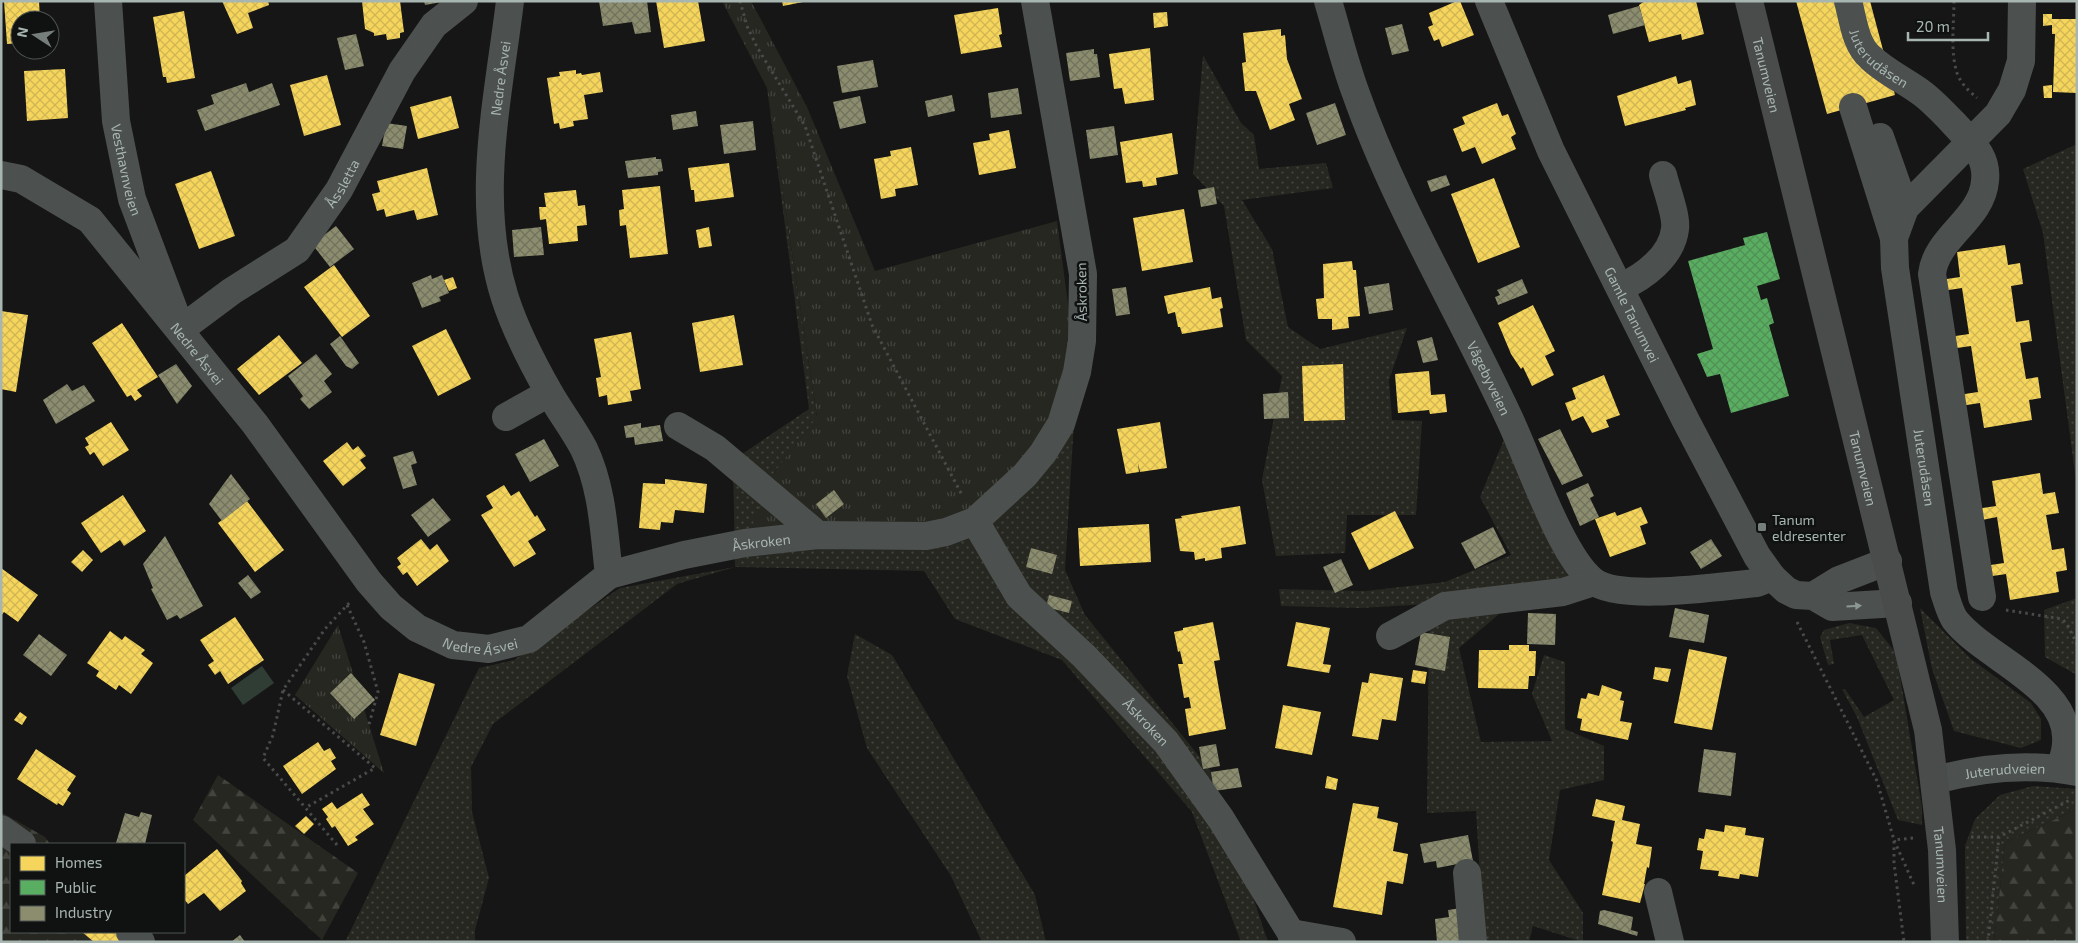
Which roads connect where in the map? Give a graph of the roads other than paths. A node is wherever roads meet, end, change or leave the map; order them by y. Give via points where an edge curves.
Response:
1 (108, 1) edge
2 (464, 1) edge
3 (510, 1) edge
4 (1035, 1) edge
5 (1328, 1) edge
6 (1490, 1) edge
7 (1749, 1) edge
8 (1848, 1) edge
9 (2022, 1) edge
10 (1971, 144) junction
11 (1, 175) edge
12 (1662, 175) dead end
13 (1906, 208) junction
14 (1894, 238) junction
15 (1621, 288) junction
16 (181, 329) junction
17 (550, 393) junction
18 (506, 417) dead end
19 (678, 426) dead end
20 (975, 521) junction
21 (818, 535) junction
22 (1888, 561) junction
23 (609, 575) junction
24 (1772, 577) junction
25 (1594, 582) junction
26 (1805, 595) junction
27 (1982, 597) road end
28 (1898, 603) junction
29 (1390, 636) dead end
30 (2069, 771) edge
31 (1935, 780) junction
32 (1, 829) edge
33 (21, 843) edge
34 (1467, 873) dead end
35 (1658, 892) dead end
36 (131, 933) edge
37 (1292, 937) edge
38 (141, 942) edge
39 (1342, 942) edge
40 (1473, 942) edge
41 (1670, 942) edge
42 (1945, 942) edge

1 - 16 street, Vesthavnveien via 116,120 132,199
2 - 16 street, Åssletta via 434,25 402,70 339,190 297,250 232,291
3 - 17 street, Nedre Åsvei via 489,170 489,213 505,299
4 - 20 street, Åskroken via 1083,274 1082,340 1077,372 1061,424 1025,475
5 - 25 street, Vågebyveien via 1355,91 1405,208 1511,421 1557,527 1577,564
6 - 15 street, Gamle Tanumvei via 1551,151
7 - 22 main road, Tanumveien
8 - 10 street, Juterudåsen via 1858,39 1869,57 1925,95
9 - 10 street, Juterudåsen via 2021,61 2012,90 1998,114
10 - 13 street, Juterudåsen
10 - 27 street, Juterudåsen via 1980,154 1985,170 1983,190 1972,212 1940,250 1932,274
11 - 16 street, Nedre Åsvei via 21,179 90,220
12 - 15 street via 1676,227 1672,241 1663,256 1639,279
13 - 14 street, Juterudåsen
13 - 14 street via 1861,105
14 - 30 street, Juterudåsen via 1944,592 1954,619 1975,640 2049,695 2063,719
15 - 24 street, Gamle Tanumvei via 1721,489
16 - 23 street, Nedre Åsvei via 255,424 369,582 391,607 417,628 453,644 489,649 529,639
17 - 18 street
17 - 23 street, Nedre Åsvei via 584,449 598,489
19 - 21 street via 715,448
20 - 21 street, Åskroken via 926,536
20 - 37 street, Åskroken via 1020,596 1084,656 1166,742 1221,819
21 - 23 street, Åskroken via 745,543
22 - 26 street
22 - 28 main road, Tanumveien
24 - 25 street, Vågebyveien via 1757,584 1653,592 1614,589
24 - 26 street, Gamle Tanumvei via 1786,590
25 - 29 street via 1563,592 1445,606
26 -> 28 street, Gamle Tanumvei via 1832,608
28 - 31 main road, Tanumveien via 1928,730
30 - 31 street, Juterudveien via 2002,768 1970,771
31 - 42 main road, Tanumveien via 1942,850
32 - 33 street
34 - 40 street
35 - 41 street
36 - 38 street
37 - 39 street

